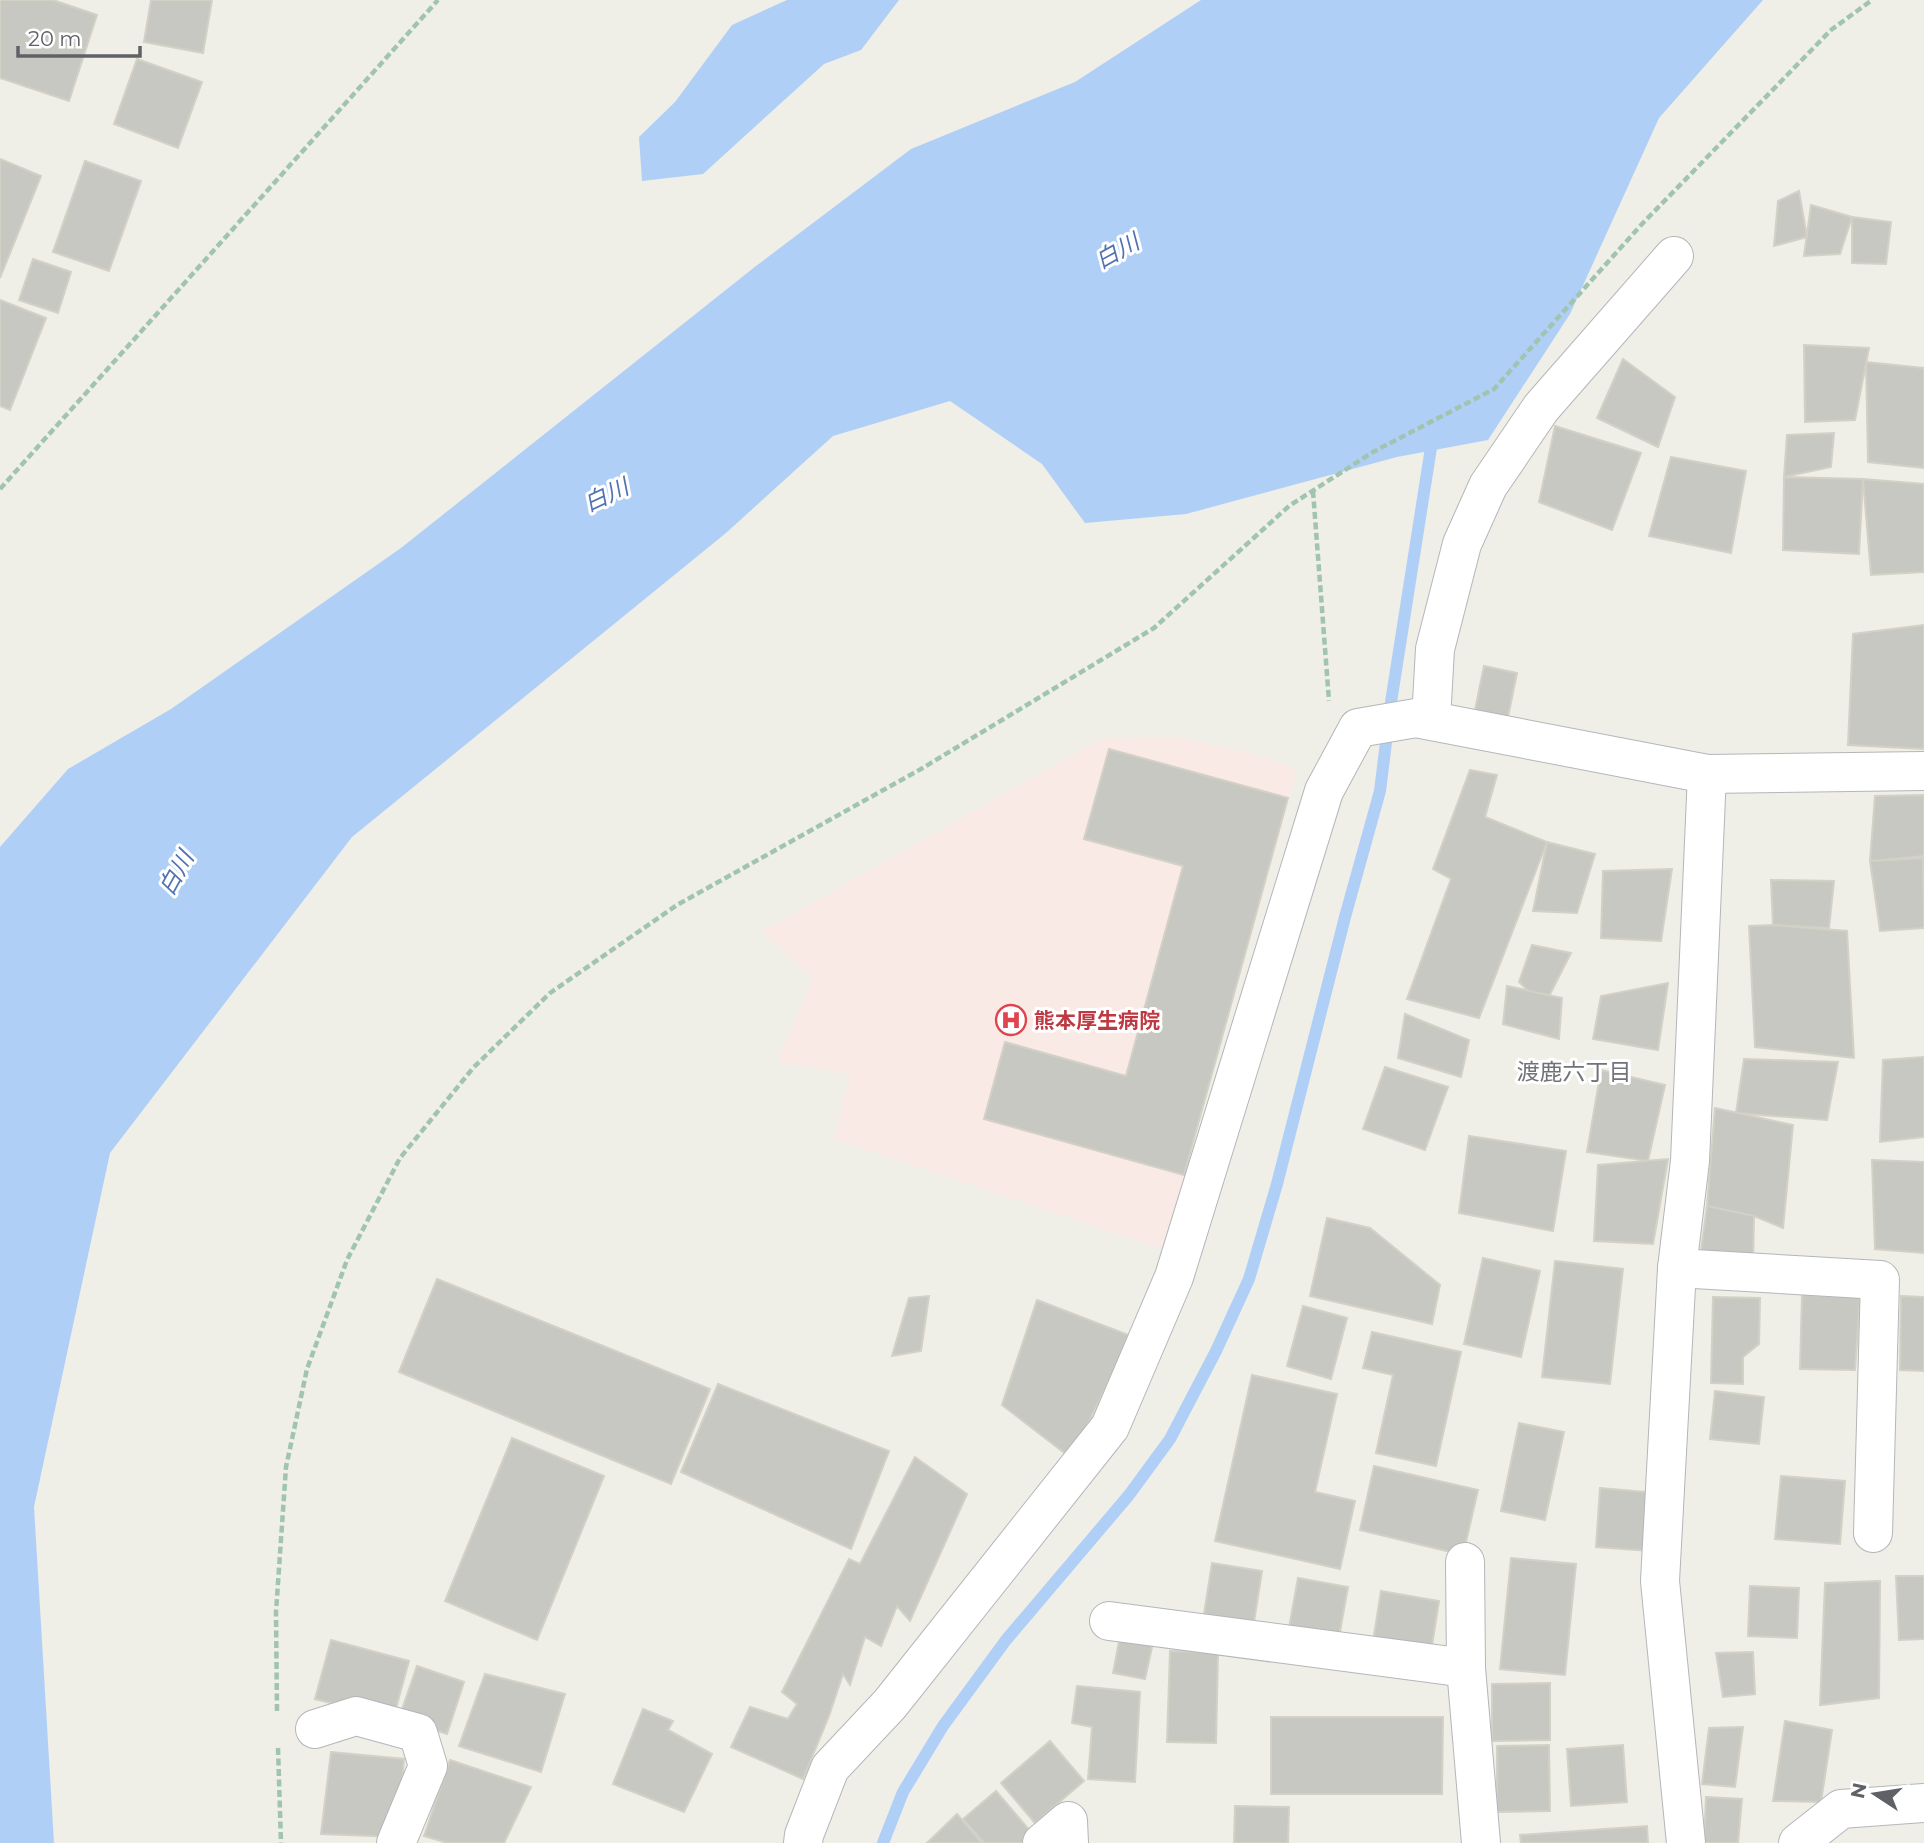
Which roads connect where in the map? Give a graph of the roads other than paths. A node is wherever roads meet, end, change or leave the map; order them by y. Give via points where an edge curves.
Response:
1 (1674, 256) dead end
2 (1424, 719) junction
3 (1924, 771) edge
4 (1707, 774) junction
5 (1677, 1268) junction
6 (1873, 1533) dead end
7 (1465, 1562) dead end
8 (1109, 1621) dead end
9 (1466, 1668) junction
10 (315, 1728) dead end
11 (1924, 1803) edge
12 (396, 1843) edge
13 (803, 1843) edge
14 (1042, 1843) edge
15 (1069, 1843) edge
16 (1481, 1843) edge
17 (1686, 1843) edge
18 (1798, 1843) edge

1 - 2 street via 1541,408 1488,486 1462,544 1435,649
2 - 4 street
2 - 13 street via 1351,742 1324,791 1174,1278 1110,1427 890,1704 830,1769
3 - 4 street
4 - 5 street via 1690,1161
5 - 6 street via 1880,1280
5 - 17 street via 1660,1581
7 - 9 street
8 - 9 street
9 - 16 street
10 - 12 street via 356,1716 418,1733 428,1766
11 - 18 street via 1841,1809
14 - 15 street via 1068,1821

